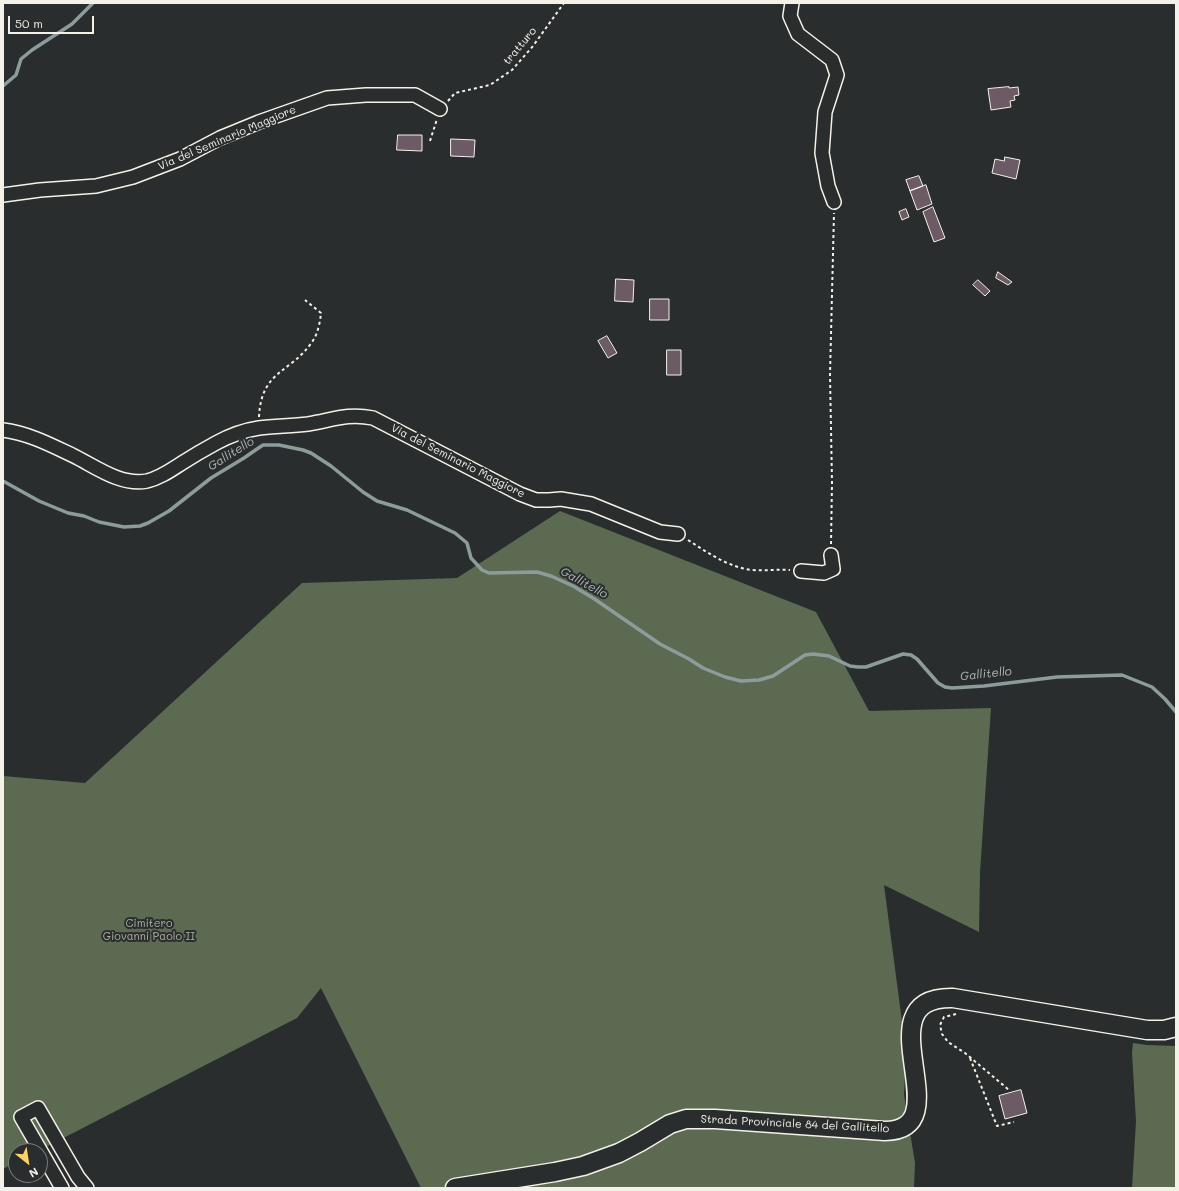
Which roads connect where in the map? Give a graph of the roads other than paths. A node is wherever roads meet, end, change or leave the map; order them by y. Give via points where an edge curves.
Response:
1 (792, 3) edge
2 (440, 109) road end
3 (3, 195) edge
4 (834, 202) road end
5 (3, 430) edge
6 (678, 534) road end
7 (831, 555) road end
8 (801, 572) road end
9 (1176, 1027) edge
10 (62, 1188) edge
11 (87, 1188) edge
12 (455, 1188) edge

1 - 4 street via 790,16 798,34 832,60 837,76 825,112 822,153 828,186
2 - 3 street, Via del Seminario Maggiore via 414,95 327,98 259,122 220,138 180,159 133,177 96,186
5 - 6 street, Via del Seminario Maggiore via 37,439 117,478 147,481 166,474 217,442 238,433 354,415 373,418 536,500 561,499 591,504 660,532
7 - 8 street via 833,569 824,573
9 - 12 street, Strada Provinciale 84 del Gallitello via 1147,1030 953,998 936,999 921,1007 912,1022 911,1043 917,1108 911,1122 899,1129 885,1131 686,1119 670,1124 619,1153 583,1166
10 - 11 street via 21,1117 38,1108

